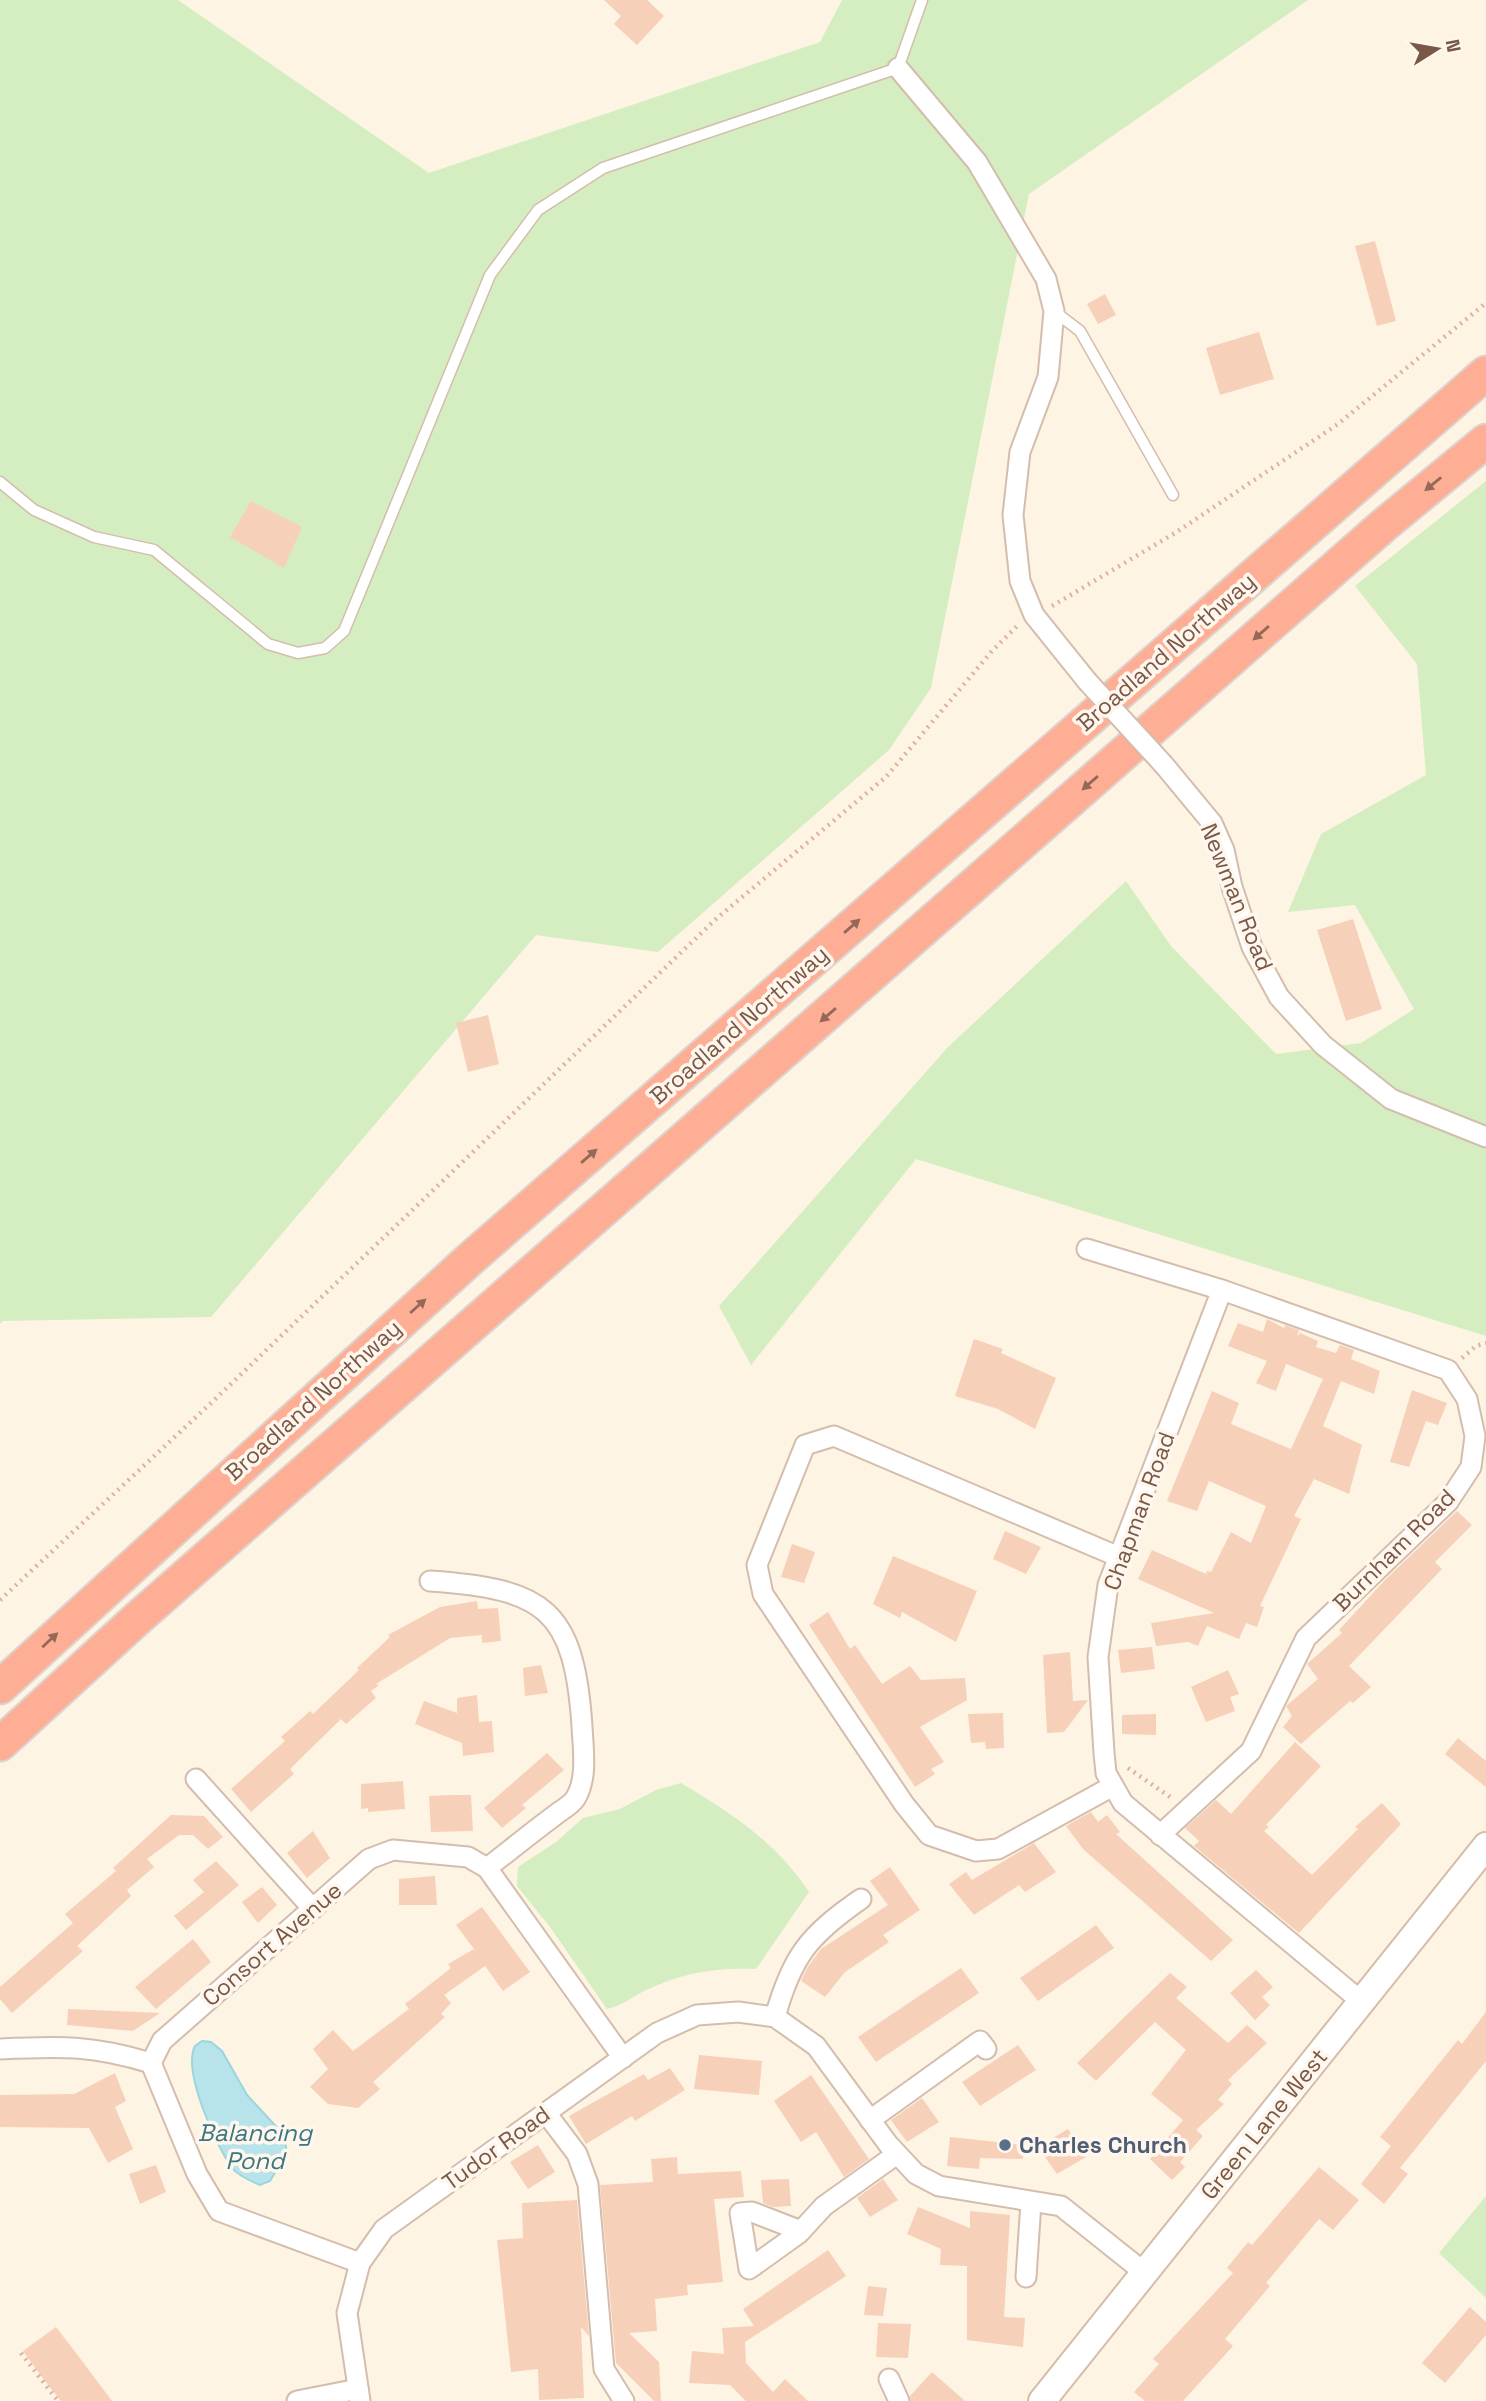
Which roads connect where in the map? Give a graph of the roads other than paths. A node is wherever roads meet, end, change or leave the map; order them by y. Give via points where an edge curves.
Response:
1 (922, 0) edge
2 (898, 68) junction
3 (1054, 312) junction
4 (1486, 373) edge
5 (1486, 441) edge
6 (0, 482) edge
7 (1173, 495) dead end
8 (1486, 1137) edge
9 (1087, 1249) dead end
10 (1222, 1290) junction
11 (1119, 1557) junction
12 (430, 1581) dead end
13 (0, 1687) edge
14 (0, 1744) edge
15 (196, 1779) dead end
16 (1113, 1786) junction
17 (1160, 1835) junction
18 (1486, 1846) edge
19 (486, 1868) junction
20 (861, 1899) dead end
21 (313, 1909) junction
22 (1362, 2002) junction
23 (775, 2017) junction
24 (0, 2049) edge
25 (986, 2049) dead end
26 (622, 2058) junction
27 (150, 2063) junction
28 (546, 2113) junction
29 (870, 2120) junction
30 (897, 2154) junction
31 (1031, 2202) junction
32 (801, 2231) dead end
33 (360, 2263) junction
34 (1145, 2273) junction
35 (1026, 2277) dead end
36 (889, 2379) dead end
37 (359, 2395) edge
38 (297, 2401) edge
39 (624, 2401) edge
40 (899, 2401) edge
41 (1042, 2401) edge

1 - 2 lane
2 - 3 street, Newman Road via 977,162 1046,279
2 - 6 lane via 603,168 538,209 490,275 344,631 325,648 298,653 268,644 155,550 94,537 34,510
3 - 7 lane via 1080,331
3 - 8 street, Newman Road, bridge via 1048,377 1020,452 1013,515 1020,581 1034,615 1212,823 1252,947 1279,997 1323,1045 1391,1099
13 -> 4 highway, Broadland Northway via 469,1260
5 -> 14 highway, Broadland Northway via 1384,525
9 - 10 street
10 - 11 street, Chapman Road
10 - 17 street, Burnham Road via 1448,1370 1467,1399 1475,1436 1471,1466 1448,1502 1306,1638 1251,1751
11 - 16 street, Chapman Road via 1108,1585 1098,1657 1106,1773
11 - 16 street via 834,1436 806,1445 757,1564 763,1594 929,1835 976,1851 998,1849
12 - 19 street via 482,1585 538,1604 561,1627 572,1651 584,1768 575,1799
15 - 21 street
16 - 17 street, Chapman Road via 1123,1803
17 - 22 street, Chapman Road
18 - 22 street, Green Lane West
19 - 21 street, Consort Avenue via 468,1857 393,1850 369,1859
19 - 26 street
20 - 23 street via 838,1915 796,1958
21 - 27 street, Consort Avenue via 162,2041
22 - 34 street, Green Lane West
23 - 26 street, Tudor Road via 738,2012 697,2015 657,2033
23 - 29 street, Tudor Road via 816,2046
24 - 27 street via 75,2046
25 - 29 street via 980,2041
26 - 28 street, Tudor Road
27 - 33 street via 197,2175 219,2211
28 - 33 street, Tudor Road via 384,2229
28 - 39 street via 577,2154 588,2184 604,2369
29 - 30 street, Tudor Road
30 - 31 street, Tudor Road via 916,2174 939,2186
30 - 32 street via 824,2206
31 - 34 street, Tudor Road via 1061,2206
31 - 35 street
33 - 37 street, Tudor Road via 347,2313
34 - 41 street, Green Lane West
36 - 40 street
37 - 38 street

